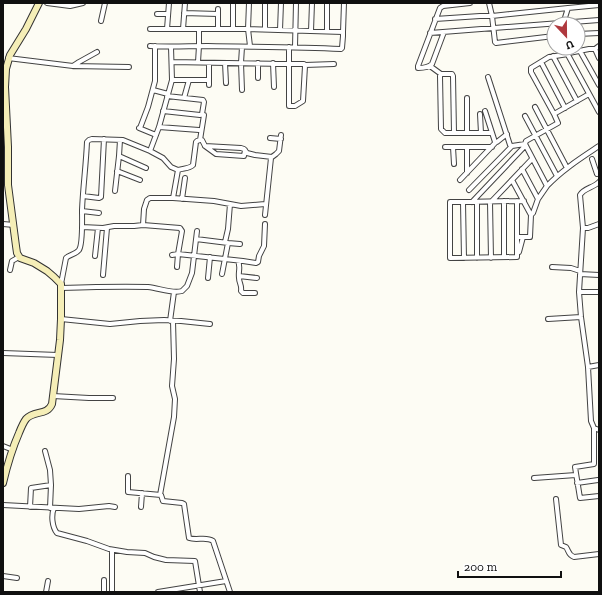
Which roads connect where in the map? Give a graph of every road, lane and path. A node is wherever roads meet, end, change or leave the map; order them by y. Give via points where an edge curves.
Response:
1 (39, 3) edge
2 (47, 3) edge
3 (82, 3) edge
4 (104, 3) edge
5 (169, 3) edge
6 (184, 3) edge
7 (233, 3) edge
8 (249, 3) edge
9 (265, 3) edge
10 (280, 3) edge
11 (296, 3) edge
12 (312, 3) edge
13 (327, 3) edge
14 (344, 3) edge
15 (470, 3) edge
16 (489, 3) edge
17 (495, 3) edge
18 (457, 4) edge
19 (599, 5) edge
20 (568, 8) junction
21 (184, 13) junction
22 (157, 14) dead end
23 (168, 14) junction
24 (492, 16) junction
25 (565, 16) edge
26 (435, 20) junction
27 (599, 20) edge
28 (101, 21) dead end
29 (586, 21) edge
30 (546, 24) edge
31 (150, 29) dead end
32 (167, 29) junction
33 (218, 29) junction
34 (233, 29) junction
35 (248, 29) junction
36 (265, 29) junction
37 (493, 29) junction
38 (184, 30) junction
39 (199, 30) junction
40 (280, 30) junction
41 (296, 31) junction
42 (311, 31) junction
43 (327, 31) junction
44 (343, 32) junction
45 (444, 32) junction
46 (599, 32) edge
47 (430, 33) junction
48 (586, 33) edge
49 (546, 37) edge
50 (150, 46) dead end
51 (155, 46) junction
52 (199, 46) junction
53 (242, 46) junction
54 (250, 46) junction
55 (171, 47) junction
56 (289, 47) junction
57 (294, 47) junction
58 (597, 48) edge
59 (586, 50) edge
60 (97, 52) dead end
61 (553, 56) joint
62 (569, 56) edge
63 (583, 56) edge
64 (8, 58) junction
65 (599, 58) edge
66 (172, 62) junction
67 (198, 62) junction
68 (541, 62) junction
69 (209, 63) junction
70 (225, 63) junction
71 (241, 63) junction
72 (258, 63) junction
73 (273, 63) junction
74 (289, 64) junction
75 (334, 64) dead end
76 (305, 65) junction
77 (73, 66) junction
78 (430, 66) junction
79 (129, 67) dead end
80 (441, 74) junction
81 (4, 76) edge
82 (488, 77) dead end
83 (258, 78) dead end
84 (172, 80) junction
85 (189, 80) junction
86 (226, 83) dead end
87 (599, 85) edge
88 (274, 87) dead end
89 (153, 90) junction
90 (242, 90) dead end
91 (589, 94) junction
92 (168, 95) junction
93 (184, 98) junction
94 (467, 98) dead end
95 (577, 101) junction
96 (535, 107) dead end
97 (565, 108) junction
98 (163, 111) junction
99 (485, 111) dead end
100 (599, 112) edge
101 (480, 114) dead end
102 (554, 114) junction
103 (204, 115) dead end
104 (525, 116) dead end
105 (159, 127) junction
106 (199, 130) dead end
107 (547, 130) junction
108 (454, 133) junction
109 (467, 133) junction
110 (481, 133) junction
111 (492, 133) junction
112 (507, 134) junction
113 (156, 135) junction
114 (535, 136) junction
115 (270, 138) dead end
116 (104, 139) junction
117 (120, 140) junction
118 (200, 140) junction
119 (496, 142) junction
120 (524, 145) junction
121 (205, 146) junction
122 (220, 146) junction
123 (514, 146) junction
124 (599, 146) edge
125 (6, 147) edge
126 (229, 147) junction
127 (445, 147) dead end
128 (453, 147) junction
129 (467, 147) junction
130 (480, 147) junction
131 (492, 147) junction
132 (245, 150) junction
133 (150, 151) junction
134 (219, 154) junction
135 (228, 155) junction
136 (119, 156) junction
137 (271, 158) junction
138 (480, 159) junction
139 (532, 159) junction
140 (592, 159) dead end
141 (454, 164) dead end
142 (146, 168) dead end
143 (567, 168) junction
144 (178, 170) junction
145 (522, 170) junction
146 (117, 171) junction
147 (467, 173) junction
148 (599, 173) edge
149 (557, 176) junction
150 (185, 178) dead end
151 (140, 180) dead end
152 (460, 180) dead end
153 (512, 180) junction
154 (599, 182) edge
155 (547, 186) junction
156 (469, 190) dead end
157 (115, 191) dead end
158 (83, 196) junction
159 (173, 198) junction
160 (182, 199) junction
161 (538, 199) junction
162 (504, 201) junction
163 (517, 201) junction
164 (524, 201) junction
165 (463, 202) junction
166 (474, 202) junction
167 (490, 202) junction
168 (230, 204) junction
169 (265, 204) junction
170 (82, 211) junction
171 (99, 213) dead end
172 (265, 215) dead end
173 (531, 215) junction
174 (3, 224) edge
175 (265, 224) dead end
176 (599, 224) edge
177 (14, 225) junction
178 (143, 225) junction
179 (82, 227) junction
180 (98, 228) junction
181 (107, 228) junction
182 (583, 228) junction
183 (197, 231) dead end
184 (517, 237) junction
185 (523, 237) junction
186 (196, 239) junction
187 (227, 242) junction
188 (240, 244) dead end
189 (178, 254) junction
190 (172, 255) dead end
191 (95, 256) dead end
192 (194, 256) junction
193 (19, 257) junction
194 (210, 257) junction
195 (464, 258) junction
196 (477, 258) junction
197 (491, 258) junction
198 (504, 258) junction
199 (517, 258) junction
200 (225, 259) junction
201 (238, 261) junction
202 (177, 267) dead end
203 (552, 267) dead end
204 (10, 270) dead end
205 (580, 273) junction
206 (222, 274) dead end
207 (103, 275) dead end
208 (599, 275) edge
209 (239, 276) junction
210 (208, 278) dead end
211 (257, 278) dead end
212 (61, 286) junction
213 (174, 292) junction
214 (579, 292) junction
215 (599, 292) edge
216 (254, 293) dead end
217 (581, 317) junction
218 (548, 318) dead end
219 (61, 319) junction
220 (171, 321) junction
221 (210, 324) dead end
222 (3, 353) edge
223 (58, 355) junction
224 (599, 365) edge
225 (588, 367) junction
226 (53, 396) junction
227 (113, 398) dead end
228 (594, 428) junction
229 (599, 430) edge
230 (3, 446) edge
231 (13, 450) junction
232 (45, 451) dead end
233 (576, 475) junction
234 (128, 476) dead end
235 (534, 478) dead end
236 (598, 480) dead end
237 (3, 483) edge
238 (578, 483) junction
239 (51, 485) junction
240 (142, 493) junction
241 (160, 495) junction
242 (599, 496) edge
243 (556, 499) dead end
244 (3, 505) edge
245 (30, 507) junction
246 (115, 507) dead end
247 (141, 507) dead end
248 (52, 508) junction
249 (112, 550) junction
250 (599, 554) edge
251 (3, 576) edge
252 (17, 578) dead end
253 (104, 580) dead end
254 (48, 581) dead end
255 (226, 581) junction
256 (198, 585) junction
257 (46, 592) edge
258 (104, 592) edge
259 (112, 592) edge
260 (158, 592) edge
261 (200, 592) edge
262 (230, 592) edge

1 - 64 street
2 - 3 street via 70,6
4 - 28 street
5 - 23 street
6 - 21 street
7 - 34 street
8 - 35 street
9 - 36 street
10 - 40 street
11 - 41 street
12 - 42 street
13 - 43 street
14 - 44 street
15 - 18 street
16 - 17 street
16 - 24 street
18 - 26 street via 440,7
19 - 20 street
20 - 24 street
20 - 25 street
21 - 33 street via 218,12
21 - 38 street
22 - 23 street
23 - 32 street
24 - 26 street
24 - 37 street
26 - 47 street
27 - 29 street
30 - 37 street
31 - 32 street
32 - 38 street
33 - 34 street
33 - 39 street
34 - 35 street
35 - 36 street
35 - 54 street
36 - 40 street
37 - 45 street
37 - 49 street via 496,43
38 - 39 street
39 - 52 street
40 - 41 street
41 - 42 street
41 - 57 street
42 - 43 street
43 - 44 street
44 - 57 street via 341,49
45 - 47 street
45 - 78 street
46 - 48 street
47 - 78 street via 418,66
50 - 51 street
51 - 55 street
51 - 89 street
52 - 53 street
52 - 55 street
52 - 67 street
53 - 54 street
53 - 71 street
54 - 56 street
55 - 66 street
56 - 57 street
56 - 74 street
58 - 59 street
58 - 65 street
60 - 77 street
61 - 68 street
61 - 95 street
62 - 91 street
63 - 87 street
64 - 77 street
64 - 81 street
66 - 67 street
66 - 84 street
67 - 69 street
68 - 97 street
68 - 102 street via 530,70
69 - 70 street
69 - 85 street via 209,83
70 - 71 street
70 - 86 street
71 - 72 street
71 - 90 street
72 - 73 street
72 - 83 street
73 - 74 street
73 - 88 street
74 - 76 street
74 - 76 street via 289,106 304,101
75 - 76 street
77 - 79 street
78 - 80 street
80 - 108 street via 441,129 445,133
80 - 108 street via 453,76
81 - 125 street
82 - 112 street
84 - 85 street
84 - 92 street
85 - 93 street
89 - 92 street
89 - 113 street via 139,128
91 - 95 street
91 - 100 street
92 - 93 street
92 - 98 street
93 - 98 street via 204,100 202,114
94 - 109 street
95 - 97 street
96 - 107 street
97 - 102 street
98 - 105 street
99 - 111 street
101 - 110 street
102 - 107 street via 558,123
103 - 118 street
104 - 114 street
105 - 106 street
105 - 113 street
107 - 114 street
107 - 143 street
108 - 109 street
109 - 110 street
110 - 111 street
111 - 119 street
112 - 119 street
112 - 123 street via 510,145
113 - 133 street
114 - 120 street
114 - 149 street
115 - 137 street via 281,137 278,153
116 - 117 street
116 - 158 street via 92,139 88,142
116 - 158 street via 101,197
117 - 133 street
117 - 136 street
118 - 121 street
118 - 144 street via 196,142 193,165
119 - 131 street
120 - 123 street
120 - 139 street
120 - 166 street
121 - 122 street
121 - 134 street
122 - 126 street
122 - 134 street
123 - 156 street
124 - 143 street
125 - 177 street
126 - 132 street
126 - 135 street
127 - 128 street
128 - 129 street
128 - 141 street
129 - 130 street
129 - 147 street
130 - 131 street
130 - 138 street
131 - 138 street
132 - 135 street via 244,156
132 - 137 street via 247,153
133 - 144 street
134 - 135 street
136 - 142 street
136 - 146 street
137 - 169 street
138 - 147 street
139 - 145 street
139 - 155 street
140 - 148 street via 597,174
143 - 149 street
144 - 159 street
145 - 153 street
145 - 161 street
146 - 151 street
146 - 157 street
147 - 152 street
149 - 155 street
150 - 160 street
153 - 164 street
153 - 167 street
154 - 182 street via 580,195
155 - 161 street
158 - 170 street
159 - 160 street
159 - 178 street via 147,200
160 - 168 street
161 - 173 street
162 - 163 street
162 - 167 street
162 - 198 street
163 - 164 street
163 - 184 street
164 - 173 street
165 - 166 street
165 - 195 street
165 - 195 street via 450,202 450,258
166 - 167 street
166 - 196 street
167 - 197 street
168 - 169 street
168 - 187 street
169 - 172 street
170 - 171 street
170 - 179 street
173 - 185 street via 530,237
174 - 177 street
175 - 201 street via 264,246 258,262
176 - 182 street
177 - 193 street
178 - 181 street
178 - 189 street via 181,228
179 - 180 street
179 - 212 street via 80,248 66,258
180 - 181 street
180 - 191 street
181 - 207 street
182 - 205 street
183 - 186 street
184 - 185 street
184 - 199 street
185 - 199 street
186 - 187 street
186 - 192 street
187 - 188 street
187 - 200 street
189 - 190 street
189 - 192 street
189 - 202 street
192 - 194 street
192 - 213 street via 187,286 182,291
193 - 204 street via 12,261
193 - 212 street via 47,271
194 - 200 street
194 - 210 street
195 - 196 street
196 - 197 street
197 - 198 street
198 - 199 street
200 - 201 street
200 - 206 street
201 - 209 street
203 - 205 street via 571,268
205 - 208 street
205 - 214 street
209 - 211 street
209 - 216 street via 241,291
212 - 213 street via 143,287
212 - 219 street
213 - 220 street
214 - 215 street
214 - 217 street
217 - 218 street
217 - 225 street
219 - 220 street via 110,324
219 - 223 street
220 - 221 street
220 - 241 street via 174,417
222 - 223 street
223 - 226 street
224 - 225 street
225 - 228 street via 591,420
226 - 227 street
226 - 231 street via 48,410 32,414 25,420
228 - 229 street
228 - 233 street via 594,464 575,467
230 - 231 street
231 - 237 street
232 - 239 street
233 - 235 street
233 - 238 street
234 - 240 street via 128,492
236 - 238 street
238 - 242 street via 580,498
239 - 245 street via 31,488
239 - 248 street
240 - 241 street
240 - 247 street
241 - 255 street via 163,501 184,504 190,538 209,538 213,541
243 - 250 street via 561,545 574,557
244 - 245 street
245 - 248 street
246 - 248 street
248 - 249 street via 56,532
249 - 256 street via 145,553 166,560 194,561
249 - 259 street
251 - 252 street
253 - 258 street
254 - 257 street
255 - 256 street
255 - 262 street
256 - 260 street
256 - 261 street

